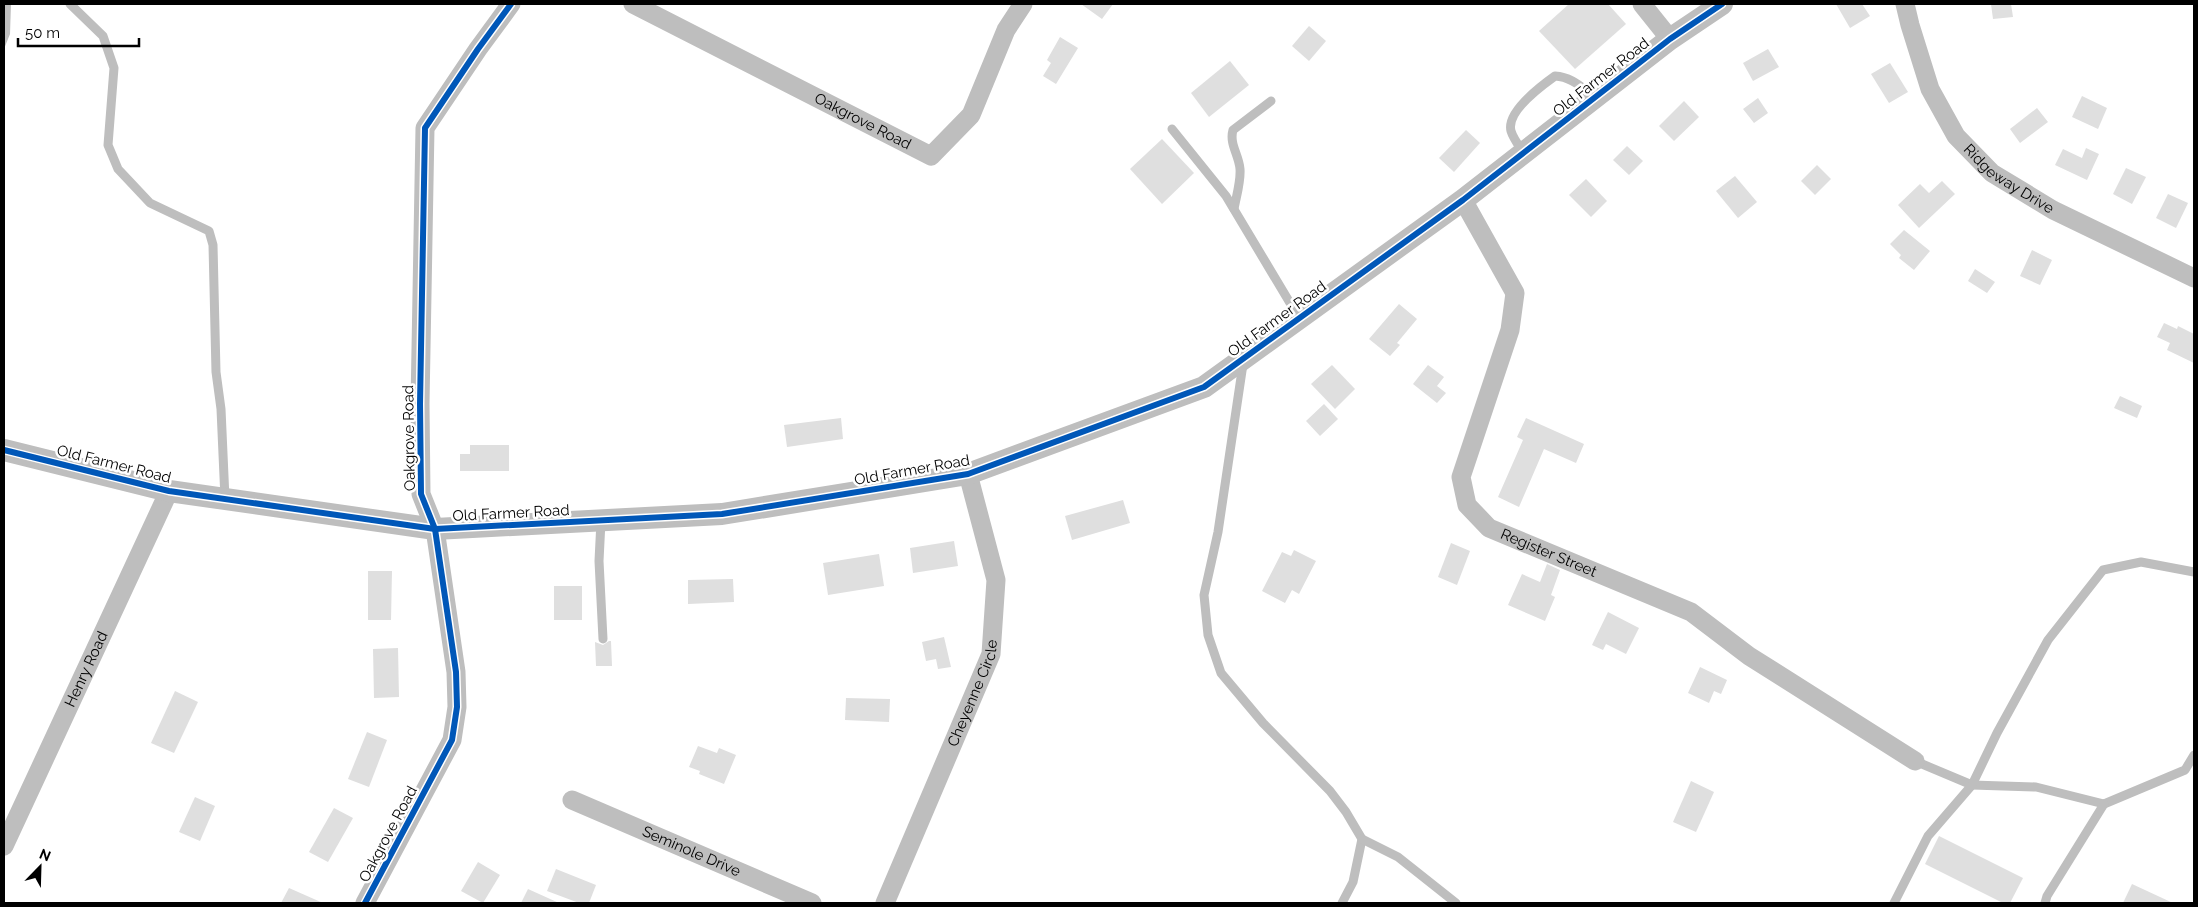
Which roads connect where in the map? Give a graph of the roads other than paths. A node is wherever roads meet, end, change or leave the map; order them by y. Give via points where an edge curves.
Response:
1 (70, 4) edge
2 (512, 4) edge
3 (633, 4) edge
4 (1023, 4) edge
5 (1642, 4) edge
6 (1722, 4) edge
7 (1905, 4) edge
8 (1670, 39) junction
9 (1595, 97) junction
10 (1271, 101) dead end
11 (1172, 129) dead end
12 (1524, 152) junction
13 (1463, 200) junction
14 (1234, 210) junction
15 (2194, 278) edge
16 (1299, 318) junction
17 (1243, 358) junction
18 (4, 450) edge
19 (968, 474) junction
20 (169, 491) junction
21 (225, 500) junction
22 (601, 521) junction
23 (435, 529) junction
24 (2194, 572) edge
25 (603, 639) dead end
26 (2194, 755) edge
27 (1915, 761) joint
28 (1972, 785) junction
29 (572, 800) dead end
30 (2104, 804) junction
31 (1362, 839) junction
32 (4, 846) edge
33 (365, 903) edge
34 (812, 903) edge
35 (885, 903) edge
36 (1342, 903) edge
37 (1456, 903) edge
38 (1894, 903) edge
39 (2044, 903) edge

1 - 21 lane via 103,36 114,68 108,145 118,169 150,203 209,230 213,245 216,372
2 - 23 street, Oakgrove Road via 425,128 421,494
3 - 4 street, Oakgrove Road via 931,156 971,115 1006,30
5 - 8 street
6 - 8 street, Old Farmer Road
7 - 15 street, Ridgeway Drive via 1930,89 1956,136 1992,173 2053,210
8 - 9 street, Old Farmer Road
9 - 12 street, Old Farmer Road
9 - 12 lane via 1563,76 1548,81 1515,111 1512,118 1511,133
10 - 14 lane via 1233,130 1231,138 1240,171
11 - 14 lane
12 - 13 street, Old Farmer Road
13 - 16 street, Old Farmer Road
13 - 27 street, Register Street via 1515,293 1510,330 1461,477 1467,506 1489,528 1691,612 1749,656
14 - 16 lane
16 - 17 street, Old Farmer Road
17 - 19 street, Old Farmer Road via 1204,387
17 - 31 lane via 1218,532 1204,595 1208,635 1220,672 1263,723 1330,792
18 - 20 street, Old Farmer Road
19 - 22 street, Old Farmer Road via 722,514
19 - 35 street, Cheyenne Circle via 996,580 991,654
20 - 21 street, Old Farmer Road
20 - 32 street, Henry Road
21 - 23 street, Old Farmer Road
22 - 23 street, Old Farmer Road
22 - 25 lane
23 - 33 street, Oakgrove Road via 456,672 457,707 452,740
24 - 28 lane via 2142,562 2103,570 2048,640
26 - 30 lane via 2185,770
27 - 28 lane
28 - 30 lane via 2036,788
28 - 38 lane via 1928,836
29 - 34 street, Seminole Drive
30 - 39 lane
31 - 36 lane via 1353,882
31 - 37 lane via 1398,857

